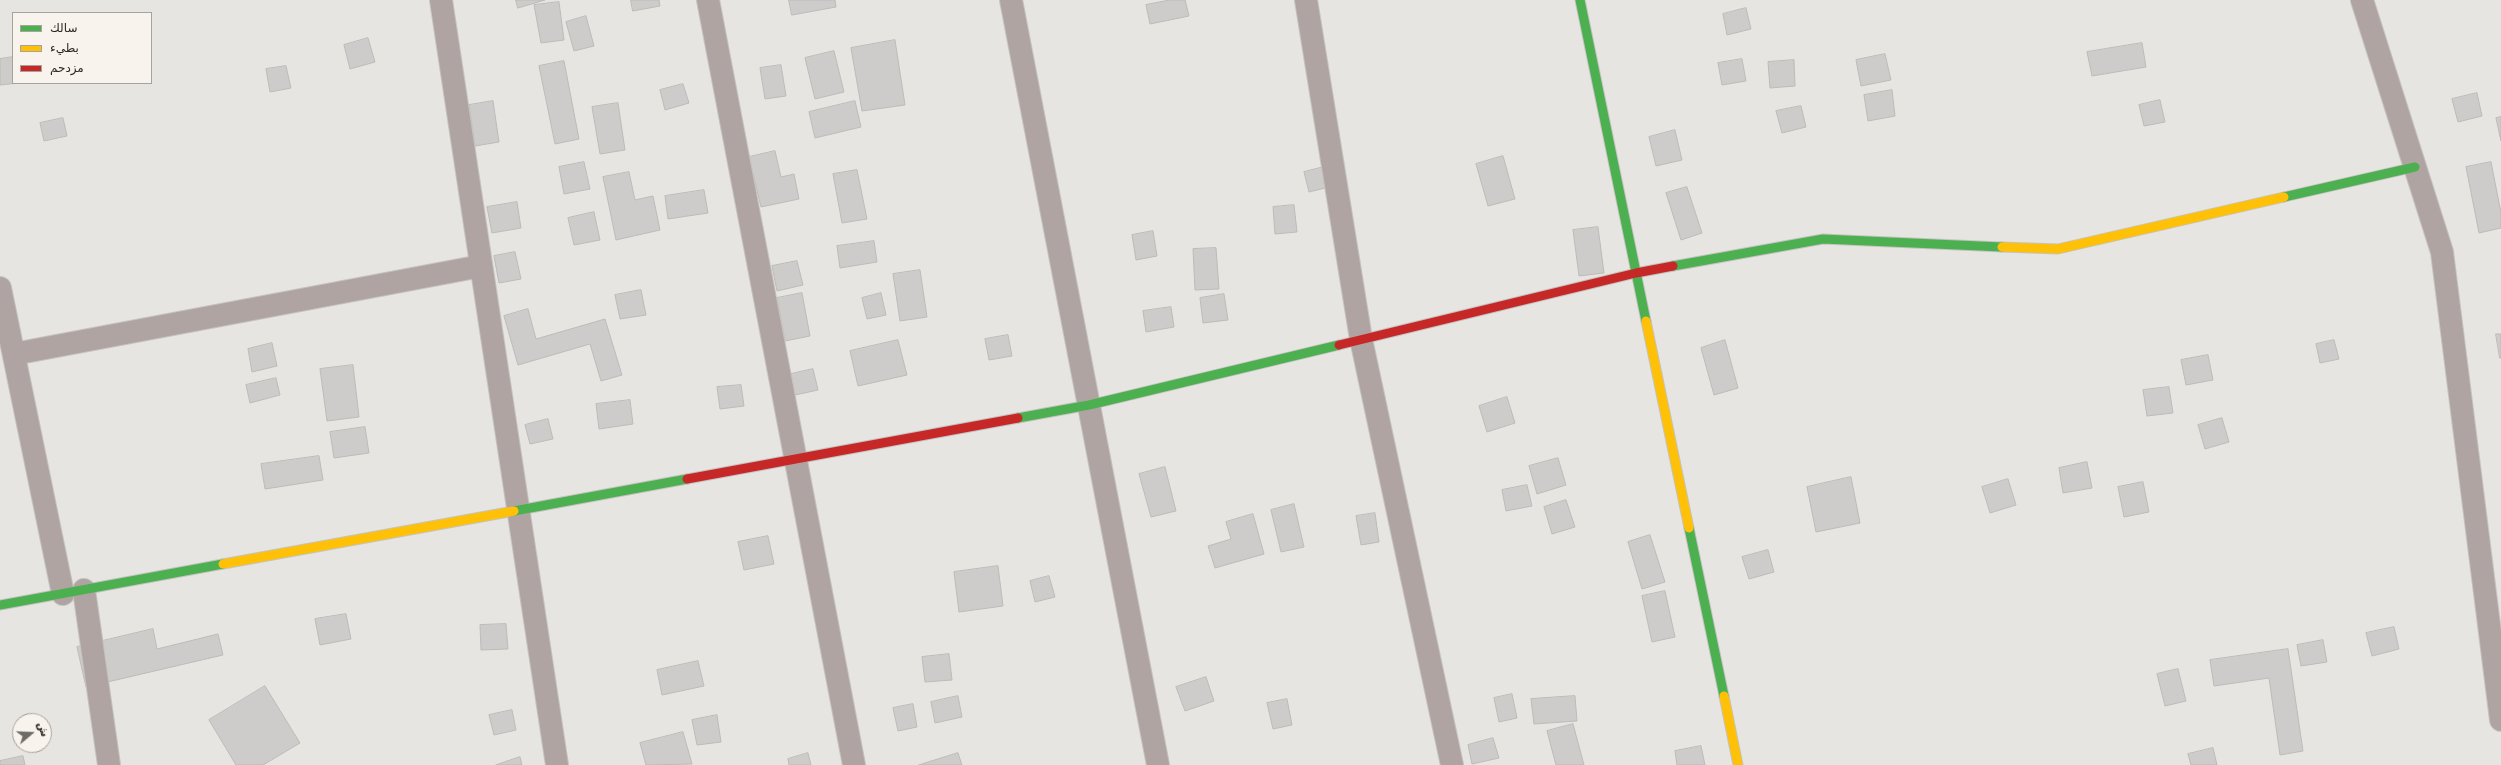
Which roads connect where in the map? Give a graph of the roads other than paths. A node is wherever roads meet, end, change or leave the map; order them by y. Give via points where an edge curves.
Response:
1 (441, 0) edge
2 (708, 0) edge
3 (1011, 0) edge
4 (1306, 0) edge
5 (1580, 0) edge
6 (2362, 0) edge
7 (2415, 167) junction
8 (480, 266) junction
9 (1636, 273) junction
10 (0, 288) edge
11 (1361, 339) junction
12 (14, 354) junction
13 (1089, 405) junction
14 (796, 458) junction
15 (517, 510) junction
16 (84, 590) junction
17 (63, 594) junction
18 (0, 605) edge
19 (2501, 720) edge
20 (109, 765) edge
21 (557, 765) edge
22 (854, 765) edge
23 (1158, 765) edge
24 (1452, 765) edge
25 (1738, 765) edge

1 - 8 street
2 - 14 street
3 - 13 street
4 - 11 street
5 - 9 street
6 - 7 street
7 - 9 street via 2058,249 1823,239
7 - 19 street via 2442,252
8 - 12 street
8 - 15 street
9 - 11 street
9 - 25 street
10 - 12 street
11 - 13 street
11 - 24 street
12 - 17 street
13 - 14 street
13 - 23 street
14 - 15 street
14 - 22 street
15 - 16 street
15 - 21 street
16 - 17 street
16 - 20 street
17 - 18 street

